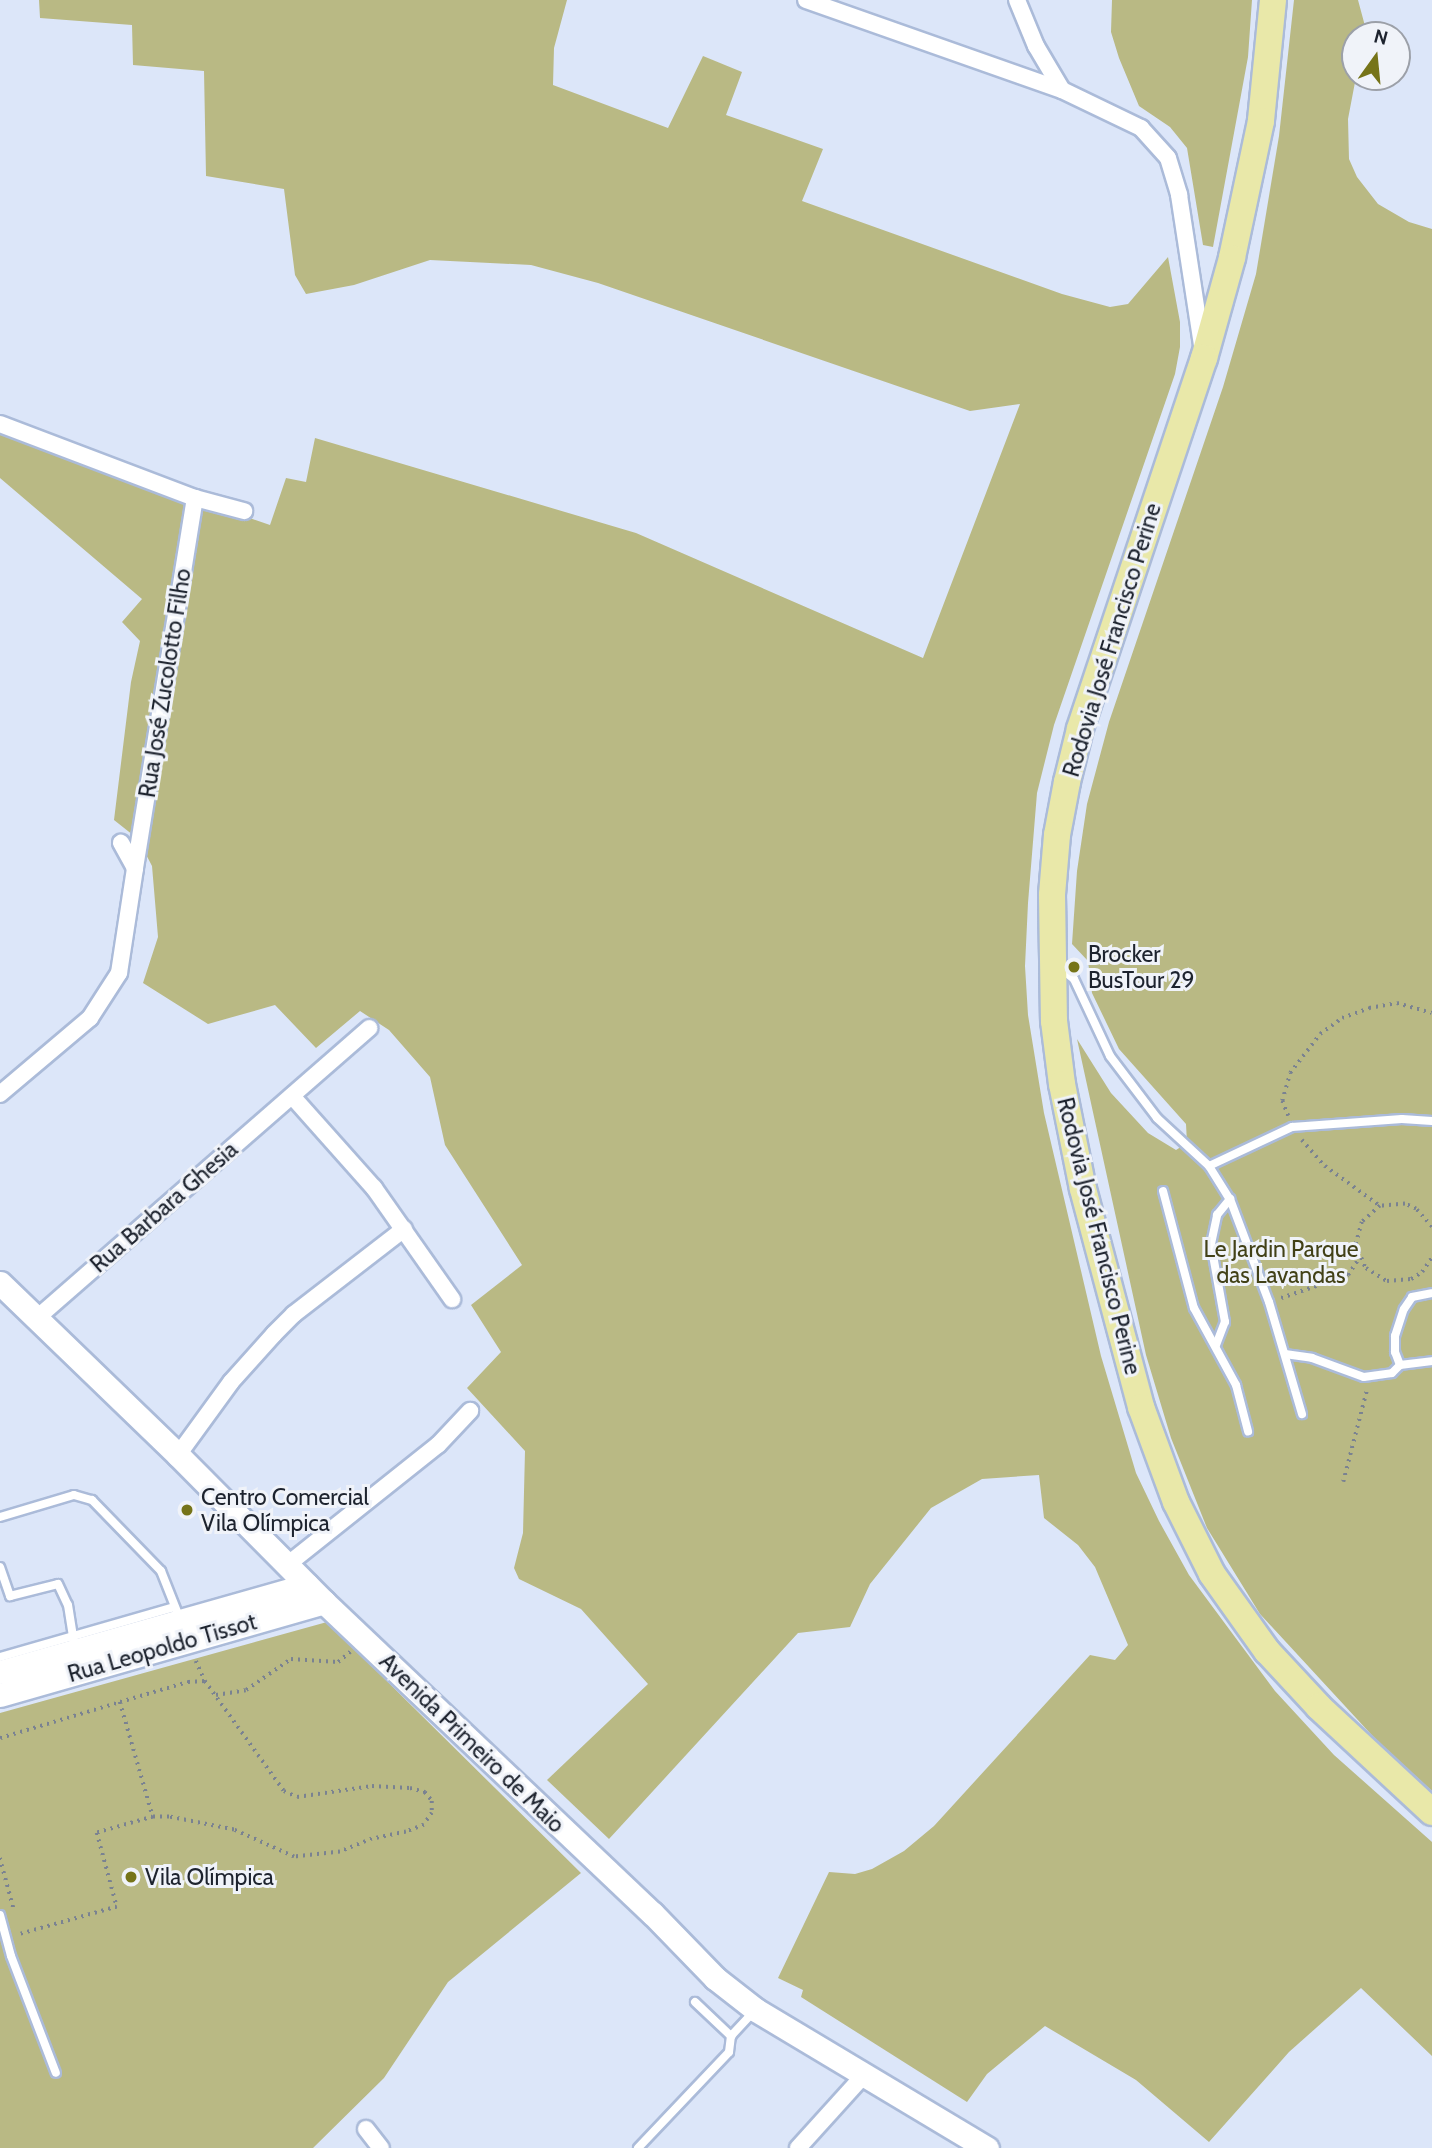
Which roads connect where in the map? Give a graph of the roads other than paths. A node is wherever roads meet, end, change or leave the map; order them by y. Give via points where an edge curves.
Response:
1 (806, 0) edge
2 (1017, 0) edge
3 (1273, 0) edge
4 (1062, 90) junction
5 (1204, 358) junction
6 (0, 424) edge
7 (195, 498) junction
8 (244, 511) dead end
9 (121, 842) dead end
10 (135, 868) junction
11 (1051, 961) junction
12 (369, 1028) dead end
13 (0, 1094) edge
14 (292, 1096) junction
15 (1432, 1121) edge
16 (1209, 1166) junction
17 (1163, 1191) dead end
18 (1230, 1199) junction
19 (404, 1228) junction
20 (0, 1283) edge
21 (1432, 1293) edge
22 (452, 1299) dead end
23 (37, 1318) junction
24 (1216, 1345) junction
25 (1285, 1354) junction
26 (1432, 1361) edge
27 (1400, 1365) junction
28 (470, 1411) dead end
29 (1302, 1415) dead end
30 (1248, 1431) dead end
31 (178, 1455) junction
32 (0, 1517) edge
33 (287, 1565) junction
34 (0, 1567) edge
35 (307, 1585) junction
36 (324, 1602) junction
37 (250, 1611) junction
38 (177, 1613) junction
39 (75, 1653) junction
40 (0, 1657) edge
41 (0, 1672) edge
42 (0, 1695) edge
43 (1432, 1812) edge
44 (0, 1914) edge
45 (695, 2002) dead end
46 (756, 2010) junction
47 (731, 2036) junction
48 (56, 2073) dead end
49 (864, 2075) junction
50 (366, 2129) dead end
51 (381, 2148) edge
52 (638, 2148) edge
53 (798, 2148) edge
54 (987, 2148) edge

1 - 4 street
2 - 4 street via 1036,46
3 - 5 main road, Rodovia José Francisco Perine via 1268,70 1252,167
4 - 5 street via 1141,128 1168,158 1179,195
5 - 11 main road, Rodovia José Francisco Perine via 1080,729 1057,835
6 - 7 street
7 - 8 street
7 - 10 street, Rua José Zucolotto Filho
9 - 10 street
10 - 13 street, Rua José Zucolotto Filho via 119,973 107,995 90,1018
11 - 16 lane via 1074,979 1110,1056 1130,1083 1157,1118
11 - 43 main road, Rodovia José Francisco Perine via 1062,1084 1083,1189 1141,1407 1175,1502 1212,1574 1267,1651 1335,1723
12 - 14 street, Rua Barbara Ghesia
14 - 19 street
14 - 23 street, Rua Barbara Ghesia
15 - 16 lane via 1292,1127
16 - 18 lane
17 - 24 lane via 1194,1308
18 - 24 lane via 1217,1215 1211,1244 1225,1322
18 - 25 lane
19 - 22 street
19 - 31 street via 274,1334 231,1382
20 - 23 main road, Avenida Primeiro de Maio
21 - 27 lane via 1412,1297 1404,1309 1395,1336
23 - 31 main road, Avenida Primeiro de Maio
24 - 30 lane via 1236,1385
25 - 27 lane via 1312,1358 1364,1377 1392,1373
25 - 29 lane
26 - 27 lane
28 - 33 street via 438,1445
31 - 33 main road, Avenida Primeiro de Maio
32 - 38 lane via 74,1495 92,1500 161,1571
33 - 35 main road, Avenida Primeiro de Maio
34 - 39 lane via 10,1596 58,1584 68,1605
35 - 36 main road, Avenida Primeiro de Maio
35 - 37 main road, Rua Leopoldo Tissot
36 - 37 main road, Rua Leopoldo Tissot
36 - 46 main road, Avenida Primeiro de Maio via 715,1978
37 - 38 main road, Rua Leopoldo Tissot
37 - 39 main road, Rua Leopoldo Tissot
38 - 39 main road, Rua Leopoldo Tissot
39 - 40 lane
39 - 41 main road, Rua Leopoldo Tissot
39 - 42 main road, Rua Leopoldo Tissot
44 - 48 lane via 11,1956
45 - 47 lane
46 - 47 lane
46 - 49 main road, Avenida Primeiro de Maio
47 - 52 lane via 729,2052
49 - 53 street
49 - 54 main road, Avenida Primeiro de Maio
50 - 51 street

